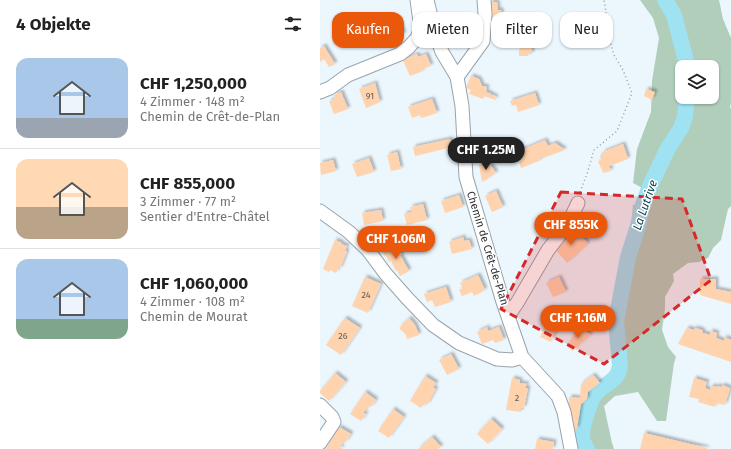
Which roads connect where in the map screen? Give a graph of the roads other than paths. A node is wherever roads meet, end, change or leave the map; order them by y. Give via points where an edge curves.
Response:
1 (417, 0) edge
2 (427, 0) edge
3 (484, 0) edge
4 (457, 77) junction
5 (320, 92) edge
6 (578, 203) road end
7 (320, 211) edge
8 (508, 316) junction
9 (522, 357) junction
10 (320, 405) edge
11 (320, 443) edge
12 (571, 449) edge

1 - 5 street via 421,28 409,47 400,54 348,75
2 - 4 street, Chemin de Crêt-de-Plan via 442,52
3 - 4 street via 483,41
4 - 8 street, Chemin de Crêt-de-Plan via 462,106 466,177
6 - 8 street via 568,224 548,250
7 - 9 street via 368,250 385,273 433,325 459,343 497,359 512,360
8 - 9 street, Chemin de Crêt-de-Plan
9 - 12 street via 558,396 564,412
10 - 11 street via 334,422

